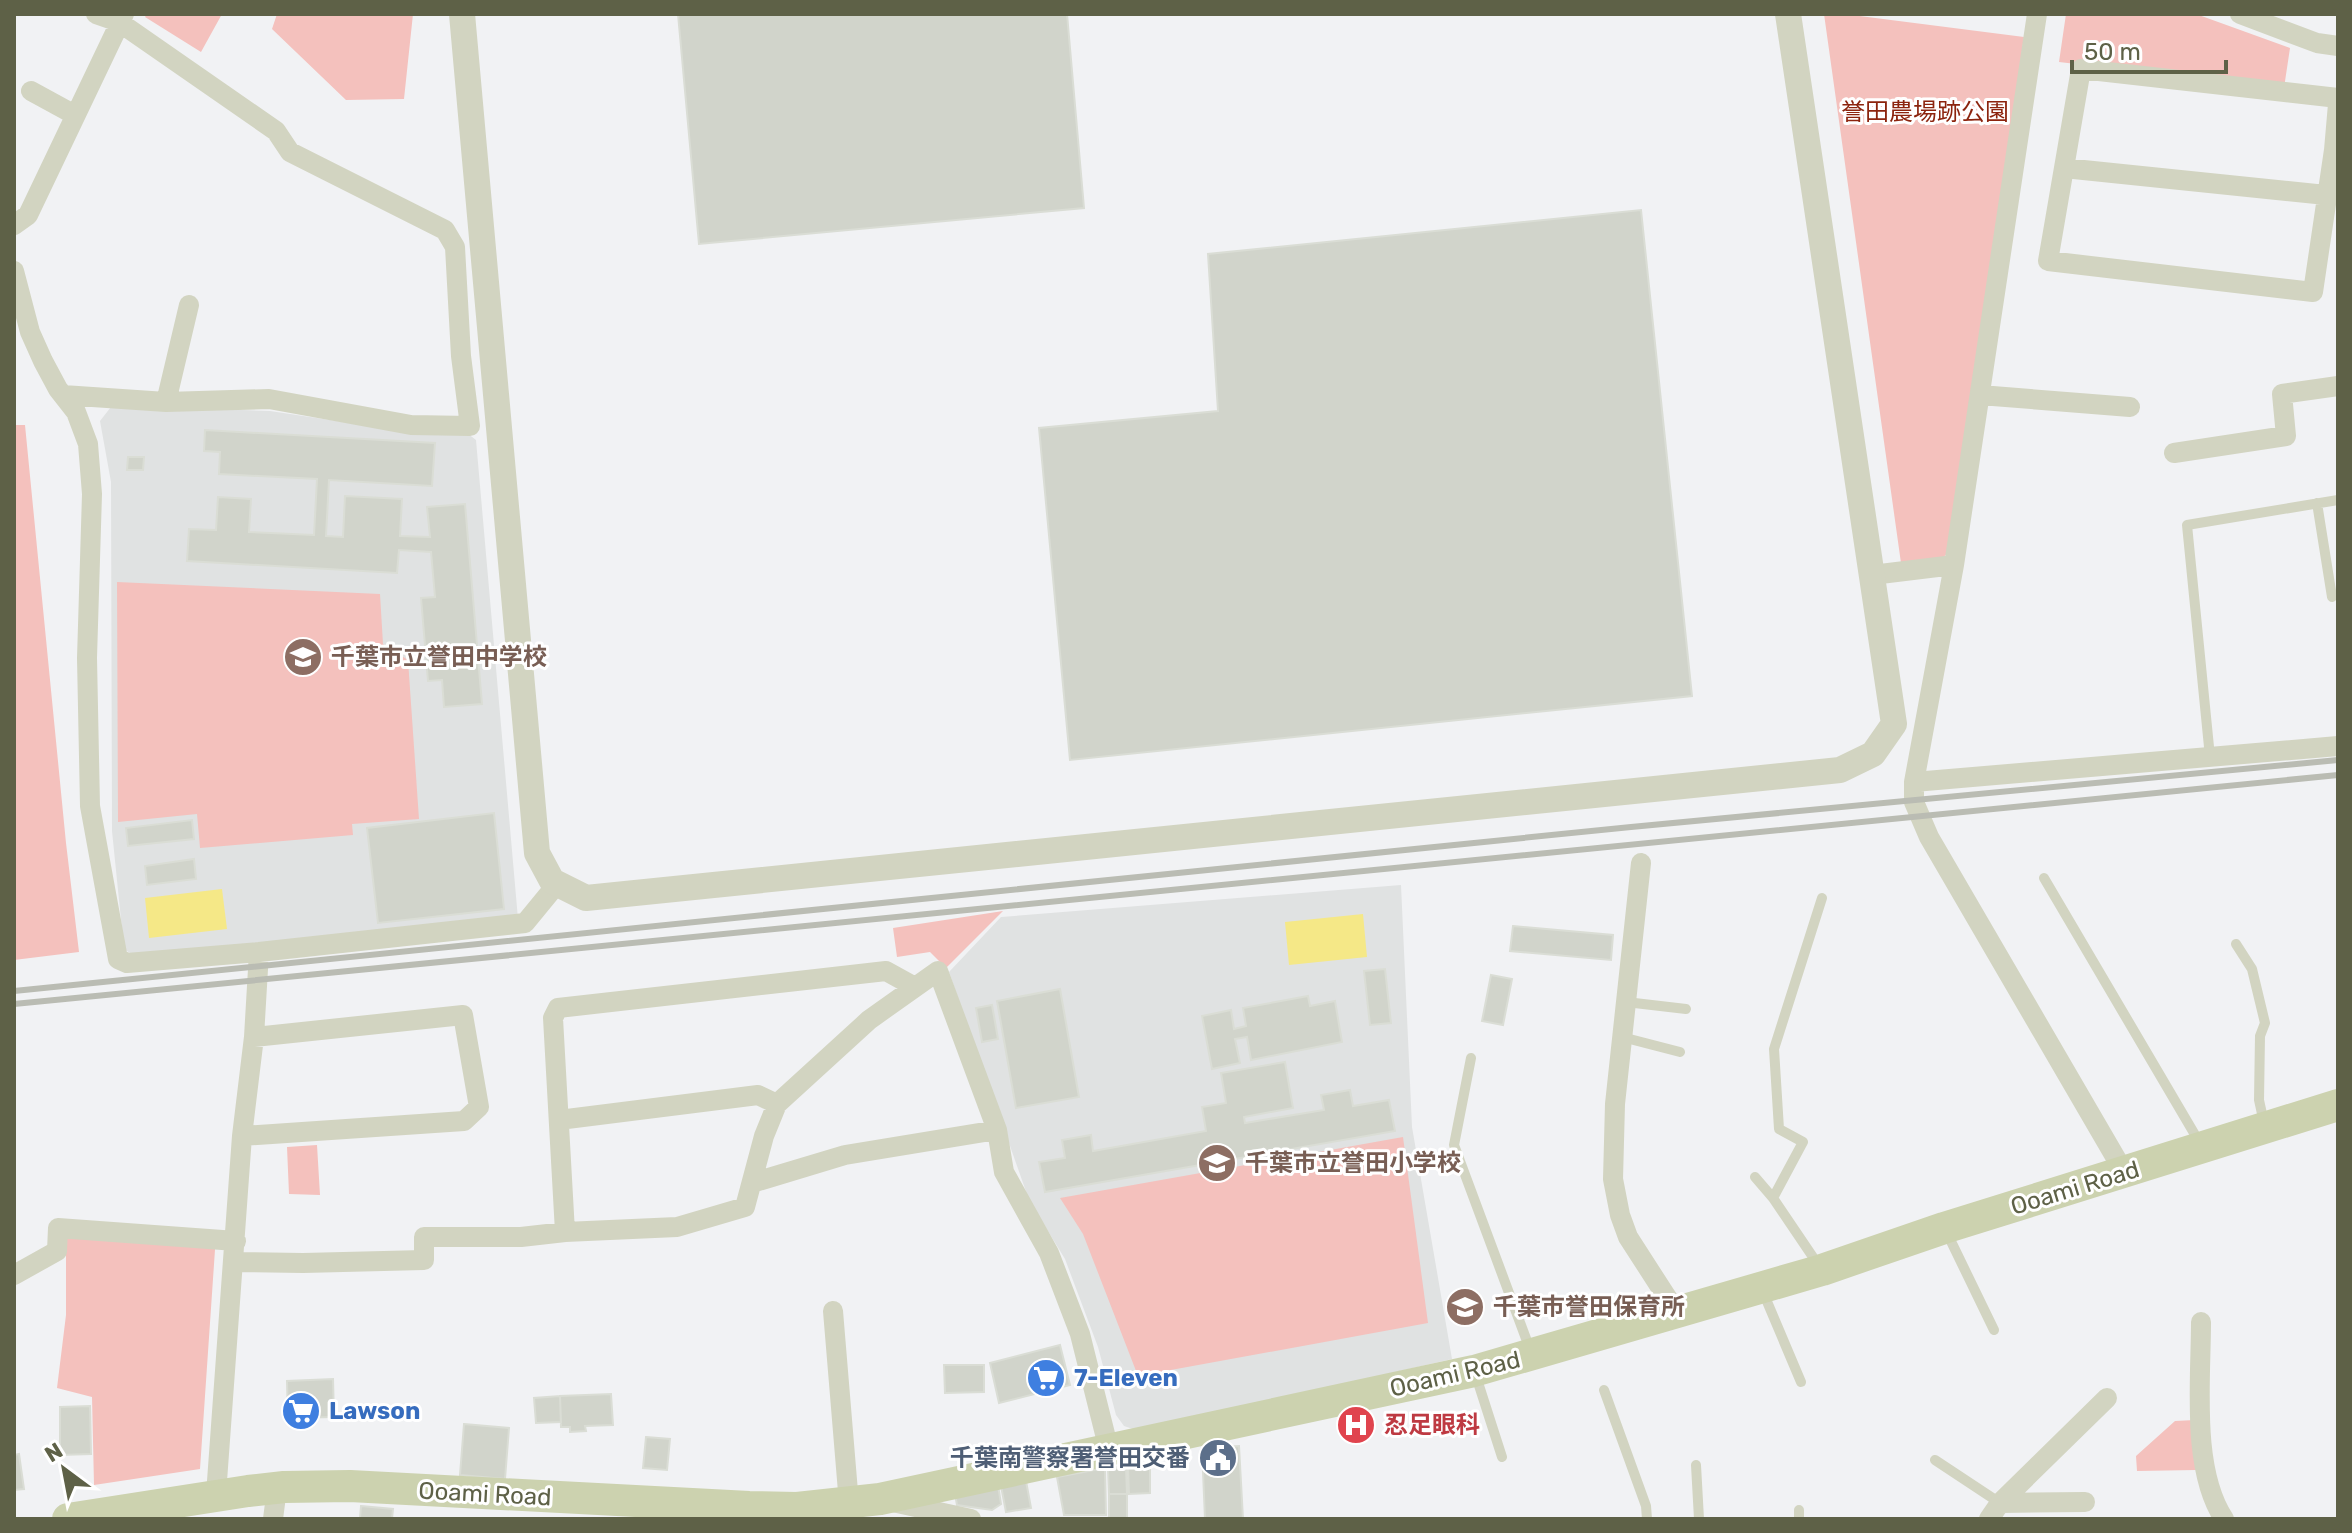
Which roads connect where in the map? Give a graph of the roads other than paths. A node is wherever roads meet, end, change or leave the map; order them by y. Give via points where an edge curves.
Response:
1 (96, 14) edge
2 (462, 14) edge
3 (1788, 14) edge
4 (2037, 14) edge
5 (2240, 14) edge
6 (122, 18) edge
7 (2338, 46) edge
8 (31, 91) dead end
9 (2338, 98) edge
10 (2338, 104) edge
11 (75, 115) junction
12 (2336, 150) edge
13 (2064, 168) junction
14 (2326, 195) junction
15 (19, 216) edge
16 (14, 271) edge
17 (189, 305) dead end
18 (2338, 386) edge
19 (63, 395) junction
20 (1980, 395) junction
21 (166, 402) junction
22 (2130, 407) dead end
23 (2174, 453) dead end
24 (2338, 500) edge
25 (2317, 503) junction
26 (1954, 565) junction
27 (1872, 575) junction
28 (2332, 597) dead end
29 (2338, 746) edge
30 (2210, 757) junction
31 (1914, 782) junction
32 (1641, 863) dead end
33 (2044, 878) dead end
34 (557, 884) junction
35 (1822, 898) dead end
36 (2236, 944) dead end
37 (259, 952) junction
38 (915, 987) junction
39 (1626, 1002) junction
40 (1686, 1009) dead end
41 (254, 1037) junction
42 (1622, 1037) junction
43 (1680, 1052) dead end
44 (1471, 1058) dead end
45 (777, 1104) junction
46 (2338, 1105) edge
47 (559, 1120) junction
48 (2266, 1128) junction
49 (997, 1130) junction
50 (242, 1136) junction
51 (2203, 1148) junction
52 (2124, 1172) junction
53 (1755, 1177) dead end
54 (752, 1183) junction
55 (1773, 1198) junction
56 (1944, 1228) junction
57 (565, 1232) junction
58 (236, 1241) junction
59 (235, 1262) junction
60 (1822, 1270) junction
61 (14, 1275) edge
62 (1761, 1287) junction
63 (833, 1311) dead end
64 (1677, 1313) junction
65 (2201, 1322) dead end
66 (1994, 1330) dead end
67 (1532, 1356) junction
68 (1474, 1371) junction
69 (1801, 1382) dead end
70 (1604, 1390) dead end
71 (2107, 1398) dead end
72 (1109, 1450) junction
73 (1502, 1457) dead end
74 (1935, 1460) dead end
75 (1696, 1465) dead end
76 (216, 1495) junction
77 (865, 1502) junction
78 (2085, 1502) dead end
79 (275, 1504) edge
80 (1995, 1511) edge
81 (748, 1513) edge
82 (68, 1519) edge
83 (971, 1519) edge
84 (1647, 1519) edge
85 (1699, 1519) edge
86 (2224, 1519) edge

1 - 6 street
2 - 34 street via 537,853
3 - 27 street
4 - 20 street
5 - 7 street
6 - 11 street
6 - 21 street via 276,131 290,152 445,230 455,247 470,426 411,425 269,399
8 - 11 street
9 - 13 street via 2081,69
10 - 12 street
11 - 15 street
12 - 14 street
13 - 14 street
13 - 14 street via 2048,261 2313,292
16 - 19 street via 30,332
17 - 21 street
18 - 23 street via 2282,394 2286,436
19 - 21 street
19 - 37 street via 88,444 90,806 118,959 127,963
20 - 22 street
20 - 26 street
24 - 25 lane
25 - 28 lane
25 - 30 lane via 2187,525
26 - 27 street
26 - 31 street
27 - 34 street via 1894,724 1873,754 1840,770 586,898
29 - 30 street
30 - 31 street
31 - 52 street via 1914,802 1929,837
32 - 39 street
33 - 51 lane
34 - 37 street via 525,923
35 - 55 lane via 1774,1049 1779,1129 1803,1142
36 - 48 lane via 2252,969 2265,1023 2259,1100
37 - 41 street
38 - 45 street via 869,1020
38 - 47 street via 886,971 558,1008 553,1018
38 - 49 street via 938,971
39 - 40 lane
39 - 42 street
41 - 50 street
41 - 50 street via 463,1015 479,1107 464,1121
42 - 43 lane
42 - 64 street via 1613,1179 1620,1215 1628,1237
44 - 67 lane via 1454,1145
45 - 47 street via 758,1095
45 - 54 street
46 - 48 main road, Ooami Road
47 - 57 street
48 - 51 main road, Ooami Road
49 - 54 street via 845,1155
49 - 72 street via 1004,1172 1049,1253 1080,1334
50 - 58 street
51 - 52 main road, Ooami Road
52 - 56 main road, Ooami Road
53 - 55 lane
54 - 57 street via 745,1207 677,1227
55 - 60 lane
56 - 60 main road, Ooami Road
56 - 66 lane
57 - 59 street via 424,1237 424,1260
58 - 59 street
58 - 61 street via 58,1228 57,1251
59 - 76 street
60 - 62 main road, Ooami Road
62 - 64 main road, Ooami Road
62 - 69 lane
63 - 77 street
64 - 67 main road, Ooami Road
65 - 86 street via 2201,1453 2214,1504
67 - 68 main road, Ooami Road
68 - 72 main road, Ooami Road
68 - 73 lane
70 - 84 lane
71 - 80 street
72 - 77 main road, Ooami Road
74 - 80 lane
75 - 85 lane
76 - 79 main road, Ooami Road
76 - 82 main road, Ooami Road
77 - 81 main road, Ooami Road
77 - 83 street
78 - 80 street
79 - 81 main road, Ooami Road via 350,1486

